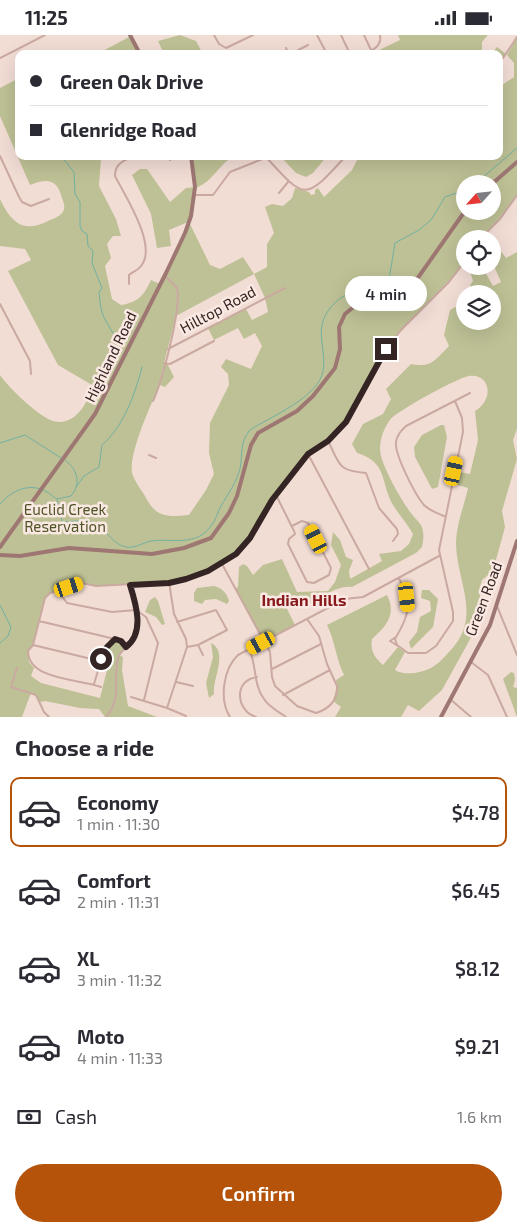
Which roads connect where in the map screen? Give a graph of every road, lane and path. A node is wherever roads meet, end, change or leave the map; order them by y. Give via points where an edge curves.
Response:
1 (45, 35) edge
2 (214, 35) edge
3 (253, 35) edge
4 (318, 35) edge
5 (341, 35) edge
6 (364, 35) edge
7 (380, 35) edge
8 (132, 36) edge
9 (517, 37) edge
10 (308, 45) dead end
11 (15, 50) edge
12 (16, 50) edge
13 (138, 50) edge
14 (298, 50) edge
15 (325, 50) edge
16 (348, 50) edge
17 (371, 50) edge
18 (372, 50) edge
19 (0, 58) edge
20 (503, 58) edge
21 (0, 156) edge
22 (124, 160) edge
23 (192, 160) edge
24 (259, 160) edge
25 (269, 160) edge
26 (341, 160) edge
27 (517, 162) edge
28 (501, 176) edge
29 (288, 182) junction
30 (279, 193) dead end
31 (194, 195) junction
32 (517, 195) edge
33 (49, 199) dead end
34 (459, 220) edge
35 (489, 230) edge
36 (456, 272) edge
37 (164, 275) junction
38 (129, 285) dead end
39 (285, 288) dead end
40 (0, 304) edge
41 (214, 341) dead end
42 (168, 349) junction
43 (164, 363) junction
44 (31, 374) dead end
45 (470, 393) dead end
46 (153, 401) dead end
47 (455, 401) junction
48 (328, 441) junction
49 (308, 454) junction
50 (149, 455) dead end
51 (156, 458) dead end
52 (276, 495) junction
53 (444, 516) junction
54 (292, 526) junction
55 (393, 541) dead end
56 (517, 541) edge
57 (0, 547) edge
58 (0, 555) edge
59 (515, 555) edge
60 (439, 556) junction
61 (222, 564) junction
62 (369, 569) dead end
63 (399, 578) junction
64 (169, 583) junction
65 (130, 585) junction
66 (58, 591) junction
67 (496, 604) junction
68 (136, 610) junction
69 (307, 619) junction
70 (39, 621) junction
71 (177, 622) junction
72 (396, 637) junction
73 (115, 639) junction
74 (263, 641) junction
75 (322, 643) junction
76 (33, 645) junction
77 (198, 645) junction
78 (397, 646) junction
79 (126, 647) junction
80 (187, 647) junction
81 (249, 649) junction
82 (203, 655) dead end
83 (517, 655) edge
84 (100, 661) junction
85 (471, 661) junction
86 (18, 669) dead end
87 (272, 669) junction
88 (330, 670) junction
89 (257, 677) junction
90 (176, 682) junction
91 (94, 684) junction
92 (193, 686) dead end
93 (101, 687) dead end
94 (283, 695) junction
95 (131, 697) dead end
96 (450, 699) junction
97 (144, 700) junction
98 (167, 708) junction
99 (316, 713) junction
100 (186, 716) edge
101 (49, 717) edge
102 (106, 717) edge
103 (230, 717) edge
104 (256, 717) edge
105 (286, 717) edge
106 (316, 717) edge
107 (441, 717) edge
108 (471, 717) edge
109 (507, 717) edge

1 - 12 street
2 - 3 street via 226,48
4 - 15 street
5 - 16 street
6 - 17 street
7 - 18 street via 379,43
8 - 13 street
9 - 20 street
10 - 14 street
11 - 19 street
21 - 33 street via 22,203 31,206
22 - 38 street via 118,163 116,177 140,223 146,250 142,266 129,275
23 - 31 street, Highland Road
24 - 31 street via 230,172 213,195
25 - 29 street
26 - 29 street via 312,189 300,190
27 - 28 street
29 - 30 street
31 - 37 street, Highland Road via 185,233
32 - 35 street
34 - 58 street via 410,289 393,299 357,304 345,314 339,327 340,349 335,368 313,396 296,411 258,433 238,496 211,538 184,548 152,554 69,549 20,556
36 - 48 street via 386,349 346,422
37 - 42 street via 174,283 178,292
37 - 57 street, Highland Road via 95,414
39 - 42 street, Hilltop Road
40 - 44 street via 30,361
41 - 43 street via 170,364
42 - 43 street
43 - 46 street
45 - 47 street
47 - 53 street via 462,418 463,432
47 - 53 street via 401,431 396,442 397,455 421,502
48 - 49 street
48 - 55 street via 342,468 366,473 379,508 398,534
49 - 52 street
49 - 62 street
50 - 51 street
52 - 54 street
52 - 61 street via 250,538
53 - 60 street
54 - 54 street via 295,534 288,544 306,580 311,584 329,575 331,567 308,523 302,521
56 - 59 street, Green Road
59 - 67 street, Green Road
60 - 63 street
60 - 78 street via 453,621 436,646 426,653 408,653
61 - 64 street
61 - 74 street
63 - 69 street via 363,597 345,599
63 - 72 street via 408,609 406,621
64 - 65 street
64 - 71 street
65 - 66 street via 82,583
65 - 68 street
66 - 68 street via 67,603 107,611
66 - 70 street via 45,598
67 - 83 street
67 - 85 street, Green Road via 490,625
68 - 79 street via 135,636
68 - 97 street via 146,617 158,643
69 - 74 street
69 - 75 street
70 - 73 street
70 - 76 street
71 - 77 street via 216,610 227,630
71 - 80 street
72 - 78 street
72 - 78 street via 390,641
73 - 79 street
73 - 84 street
74 - 81 street
74 - 87 street via 270,652
75 - 87 street
75 - 88 street
76 - 84 street
76 - 91 street via 28,651 30,662 40,672
77 - 80 street
77 - 82 street
79 - 102 street via 118,658 117,694
80 - 90 street
81 - 89 street
81 - 103 street via 234,659 227,673 224,702
84 - 91 street
85 - 96 street, Green Road
85 - 109 street via 488,675
86 - 101 street via 11,687 36,695
87 - 94 street via 273,681
88 - 94 street
88 - 99 street via 338,692 330,706
89 - 104 street via 243,682 240,696 244,709
89 - 105 street via 258,689 264,699
90 - 92 street
90 - 98 street
91 - 93 street
94 - 99 street via 303,710
95 - 97 street
96 - 107 street, Green Road
96 - 108 street
97 - 98 street
98 - 100 street
99 - 106 street

